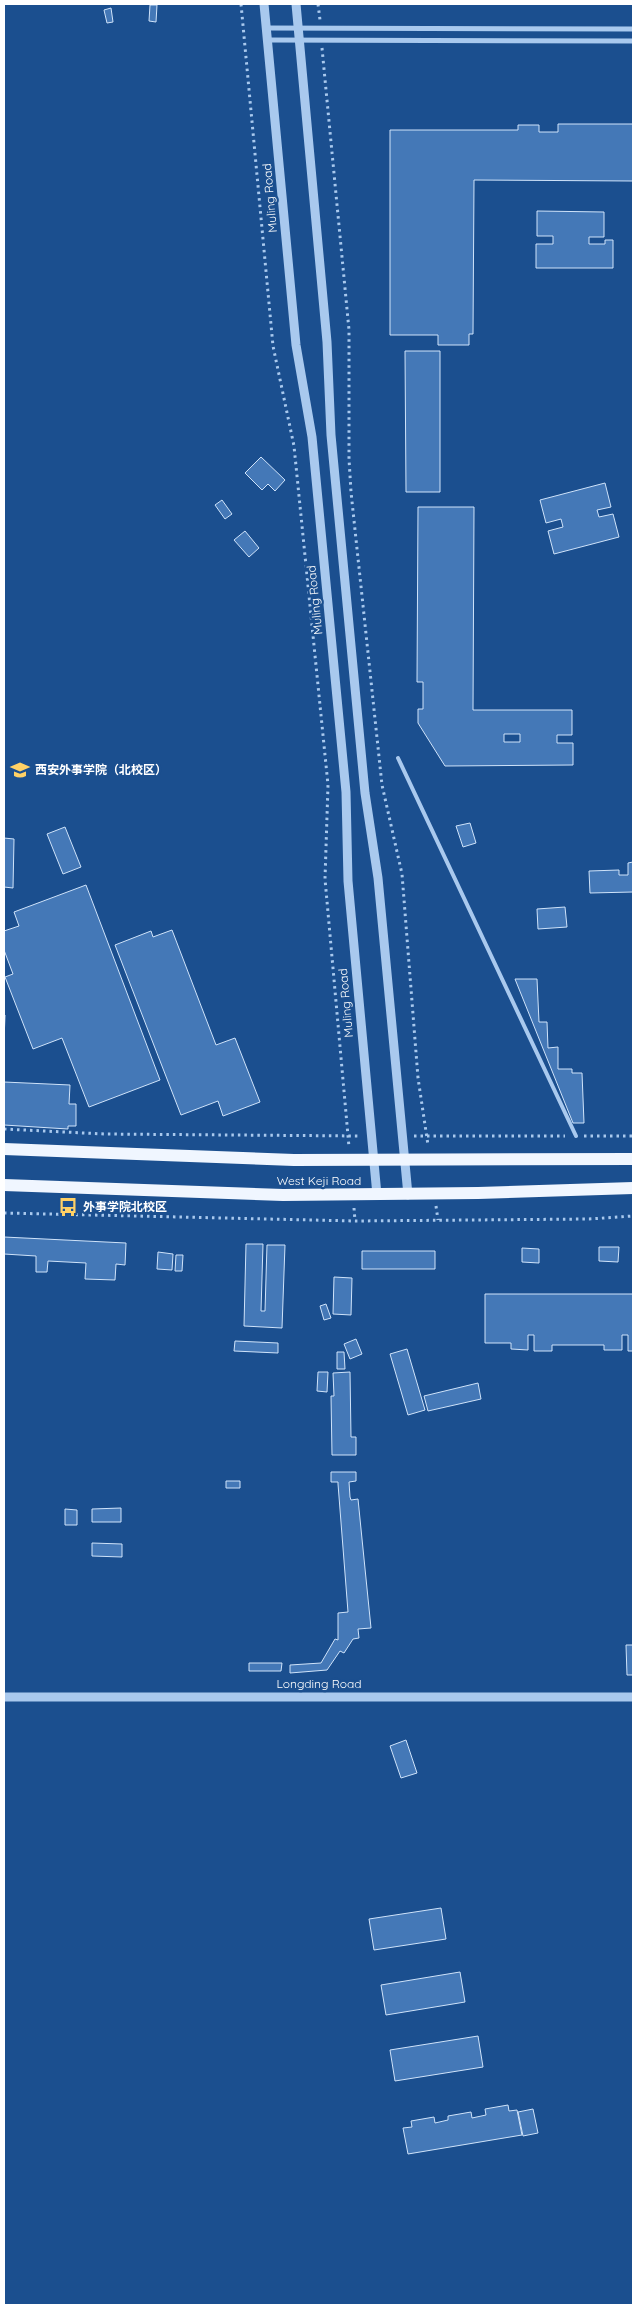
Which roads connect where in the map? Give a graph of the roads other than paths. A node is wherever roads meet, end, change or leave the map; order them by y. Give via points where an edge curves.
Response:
1 (264, 4) edge
2 (296, 4) edge
3 (266, 28) junction
4 (298, 28) junction
5 (633, 29) edge
6 (268, 40) junction
7 (299, 40) junction
8 (633, 41) edge
9 (398, 758) dead end
10 (576, 1136) road end
11 (4, 1149) edge
12 (633, 1159) edge
13 (374, 1160) junction
14 (404, 1160) junction
15 (4, 1185) edge
16 (633, 1188) edge
17 (377, 1195) junction
18 (408, 1195) junction
19 (4, 1697) edge
20 (633, 1697) edge

1 - 3 street, Muling Road
2 - 4 street
3 - 4 street
3 - 6 street, Muling Road
4 - 5 street
4 - 7 street
6 - 7 street
6 - 13 street, Muling Road via 296,344 312,437 345,782 348,881
7 - 8 street
7 - 14 street via 327,342 331,435
9 - 10 lane
11 - 13 main road, West Keji Road
12 - 14 main road, West Keji Road
13 - 14 main road, West Keji Road
13 - 17 street, Muling Road
14 - 18 street
15 - 17 main road, West Keji Road via 283,1195
16 - 18 main road, West Keji Road
17 - 18 main road, West Keji Road
19 - 20 street, Longding Road

